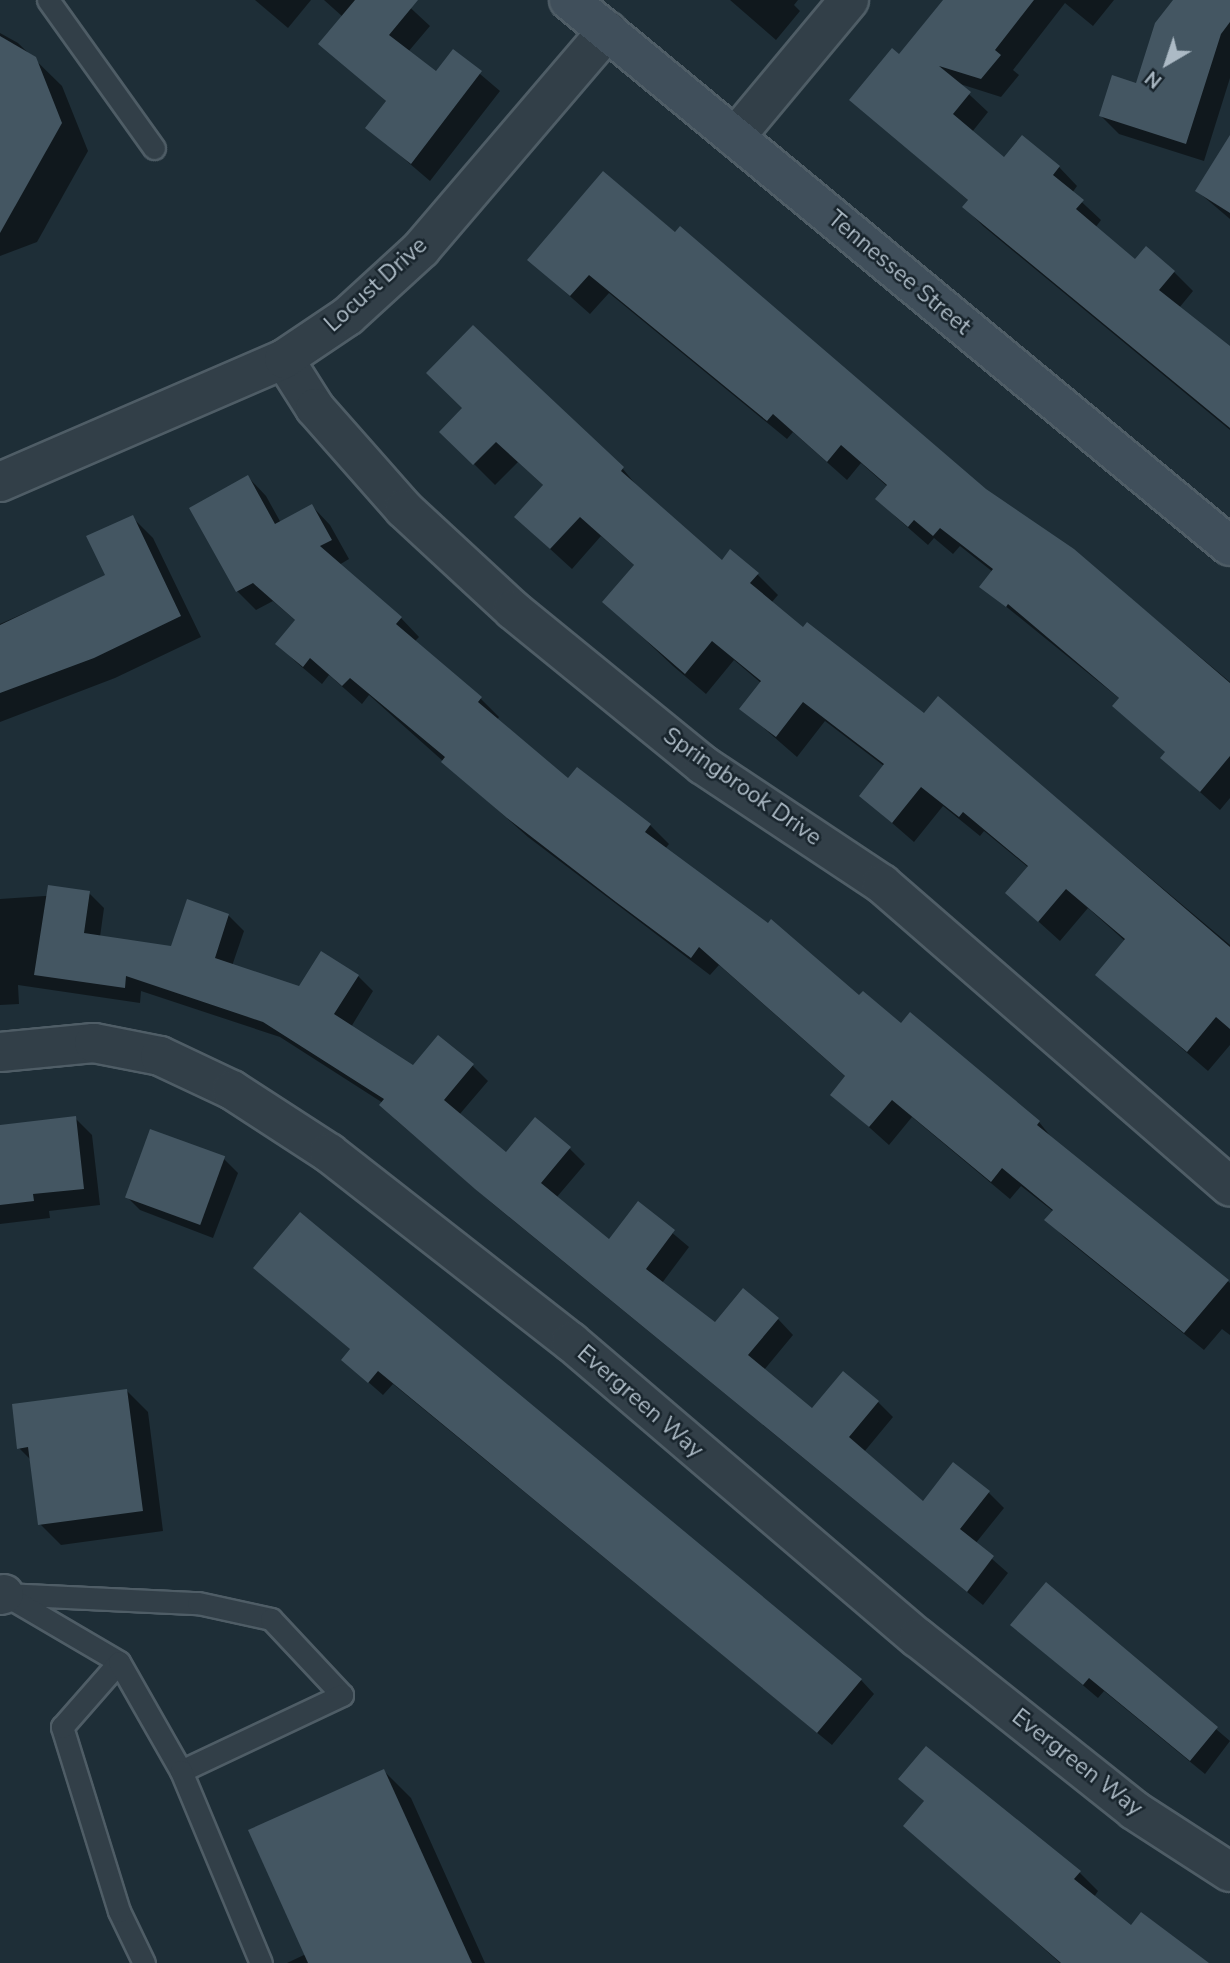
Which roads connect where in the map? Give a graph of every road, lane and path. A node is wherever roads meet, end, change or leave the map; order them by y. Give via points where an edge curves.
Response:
1 (48, 0) edge
2 (569, 0) edge
3 (849, 0) edge
4 (607, 31) junction
5 (735, 137) junction
6 (154, 148) dead end
7 (284, 359) junction
8 (0, 482) edge
9 (1230, 547) edge
10 (0, 1052) edge
11 (1230, 1186) edge
12 (2, 1595) edge
13 (119, 1662) junction
14 (181, 1771) junction
15 (1230, 1872) edge
16 (144, 1963) edge
17 (261, 1963) edge

1 - 6 lane
2 - 4 main road, Tennessee Street
3 - 5 street
4 - 5 main road, Tennessee Street
4 - 7 street, Locust Drive via 421,249 348,316
5 - 9 main road, Tennessee Street
7 - 8 street, Locust Drive
7 - 11 street, Springbrook Drive via 315,408 404,509 513,610 703,765 882,884
10 - 15 street, Evergreen Way via 94,1043 160,1056 232,1090 330,1153 571,1342 918,1639 1134,1810
12 - 13 lane
12 - 14 lane via 198,1603 271,1619 342,1695
13 - 14 lane
13 - 16 lane via 62,1727 119,1911
14 - 17 lane

